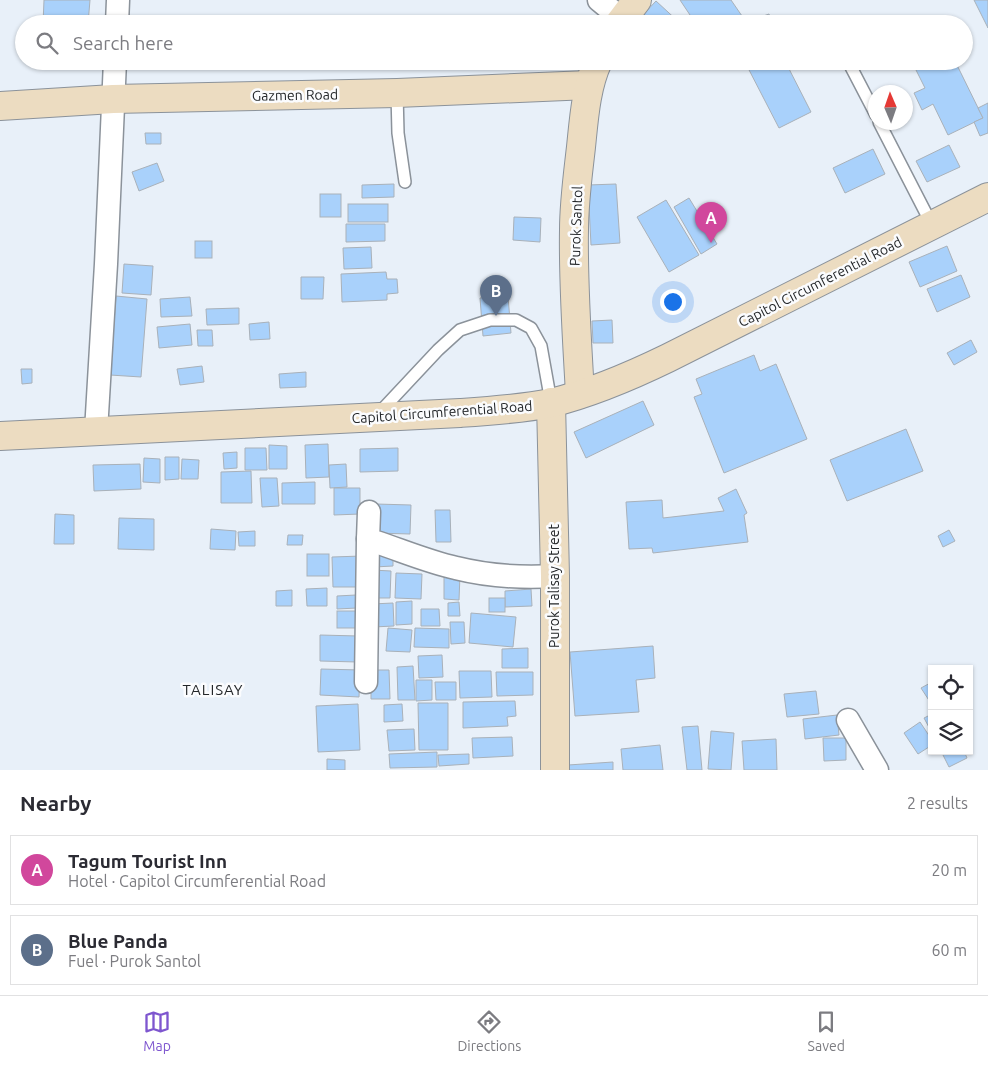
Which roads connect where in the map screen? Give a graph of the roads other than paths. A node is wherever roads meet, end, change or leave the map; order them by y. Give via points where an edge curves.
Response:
1 (118, 0) edge
2 (600, 0) edge
3 (626, 14) edge
4 (117, 15) edge
5 (115, 70) edge
6 (853, 70) edge
7 (594, 73) edge
8 (397, 94) junction
9 (113, 99) junction
10 (868, 100) edge
11 (0, 106) edge
12 (883, 130) edge
13 (405, 182) dead end
14 (988, 197) edge
15 (932, 225) junction
16 (580, 394) junction
17 (552, 402) junction
18 (375, 418) junction
19 (96, 431) junction
20 (0, 436) edge
21 (369, 512) dead end
22 (368, 539) junction
23 (555, 576) junction
24 (366, 682) dead end
25 (848, 720) dead end
26 (555, 770) edge
27 (877, 770) edge

1 - 4 street
2 - 3 street
5 - 9 street
6 - 10 lane
7 - 8 street, Gazmen Road
7 - 16 street, Purok Santol via 582,131 574,229
8 - 9 street, Gazmen Road
8 - 13 lane via 398,133
9 - 11 street, Gazmen Road
9 - 19 street
12 - 15 lane
14 - 15 street, Capitol Circumferential Road
15 - 16 street, Capitol Circumferential Road via 668,358
16 - 17 street, Capitol Circumferential Road
17 - 18 street, Capitol Circumferential Road via 490,411
17 - 18 lane via 541,346 531,328 516,320 490,320 460,330
17 - 23 street, Purok Talisay Street
18 - 19 street, Capitol Circumferential Road
19 - 20 street, Capitol Circumferential Road
21 - 22 street
22 - 23 street via 472,572
22 - 24 street
23 - 26 street, Purok Talisay Street
25 - 27 street

